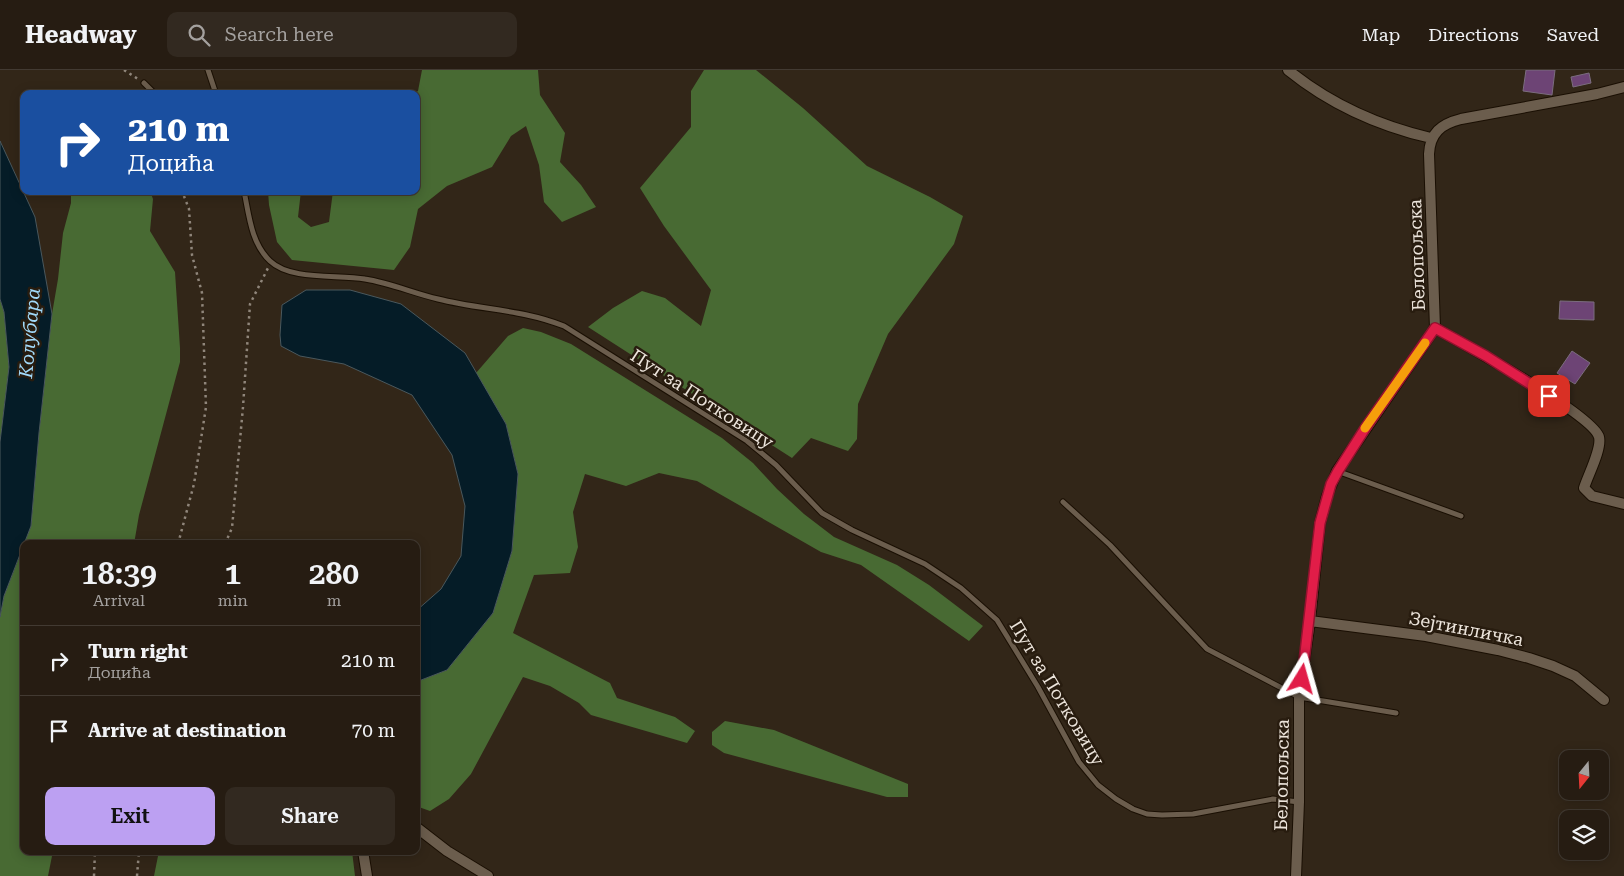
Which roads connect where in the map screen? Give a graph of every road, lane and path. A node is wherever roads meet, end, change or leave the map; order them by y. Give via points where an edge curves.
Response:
1 (124, 70) edge
2 (208, 70) edge
3 (1288, 70) edge
4 (144, 83) joint
5 (1624, 87) edge
6 (151, 90) edge
7 (215, 90) edge
8 (1431, 138) junction
9 (184, 195) edge
10 (242, 195) edge
11 (245, 195) edge
12 (246, 201) junction
13 (271, 262) junction
14 (1435, 328) junction
15 (1338, 471) junction
16 (1063, 502) dead end
17 (1624, 504) edge
18 (1461, 516) dead end
19 (179, 540) edge
20 (227, 540) edge
21 (1310, 620) junction
22 (1299, 697) junction
23 (1604, 700) dead end
24 (1396, 713) dead end
25 (1299, 802) junction
26 (420, 830) edge
27 (95, 855) edge
28 (139, 855) edge
29 (364, 855) edge
30 (94, 876) edge
31 (137, 876) edge
32 (368, 876) edge
33 (488, 876) edge
34 (1296, 876) edge

1 - 4 path
2 - 7 lane
3 - 8 street via 1345,107 1387,125
4 - 6 lane
5 - 8 street via 1452,121
8 - 14 street, Белопољска
9 - 19 path via 189,208 192,255 202,293 206,408 194,484
10 - 12 lane
11 - 12 lane, Пут за Потковицу
12 - 13 lane, Пут за Потковицу via 256,244
13 - 20 path via 250,304 232,528
13 - 25 lane, Пут за Потковицу via 287,271 365,279 439,300 543,318 564,326 724,426 760,451 822,514 925,564 961,588 997,620 1079,762 1098,785 1133,808 1162,816 1193,814 1273,799
14 - 15 street, Белопољска
14 - 17 street via 1556,400 1595,429 1600,444 1584,488 1592,496
15 - 18 lane
15 - 21 street, Белопољска via 1320,523
16 - 22 lane via 1110,545 1207,649
21 - 22 street, Белопољска
21 - 23 street, Зејтинличка via 1426,636 1529,658 1575,676
22 - 24 lane
22 - 25 street, Белопољска
25 - 34 street, Белопољска
26 - 33 street
27 - 30 path
28 - 31 path
29 - 32 street

